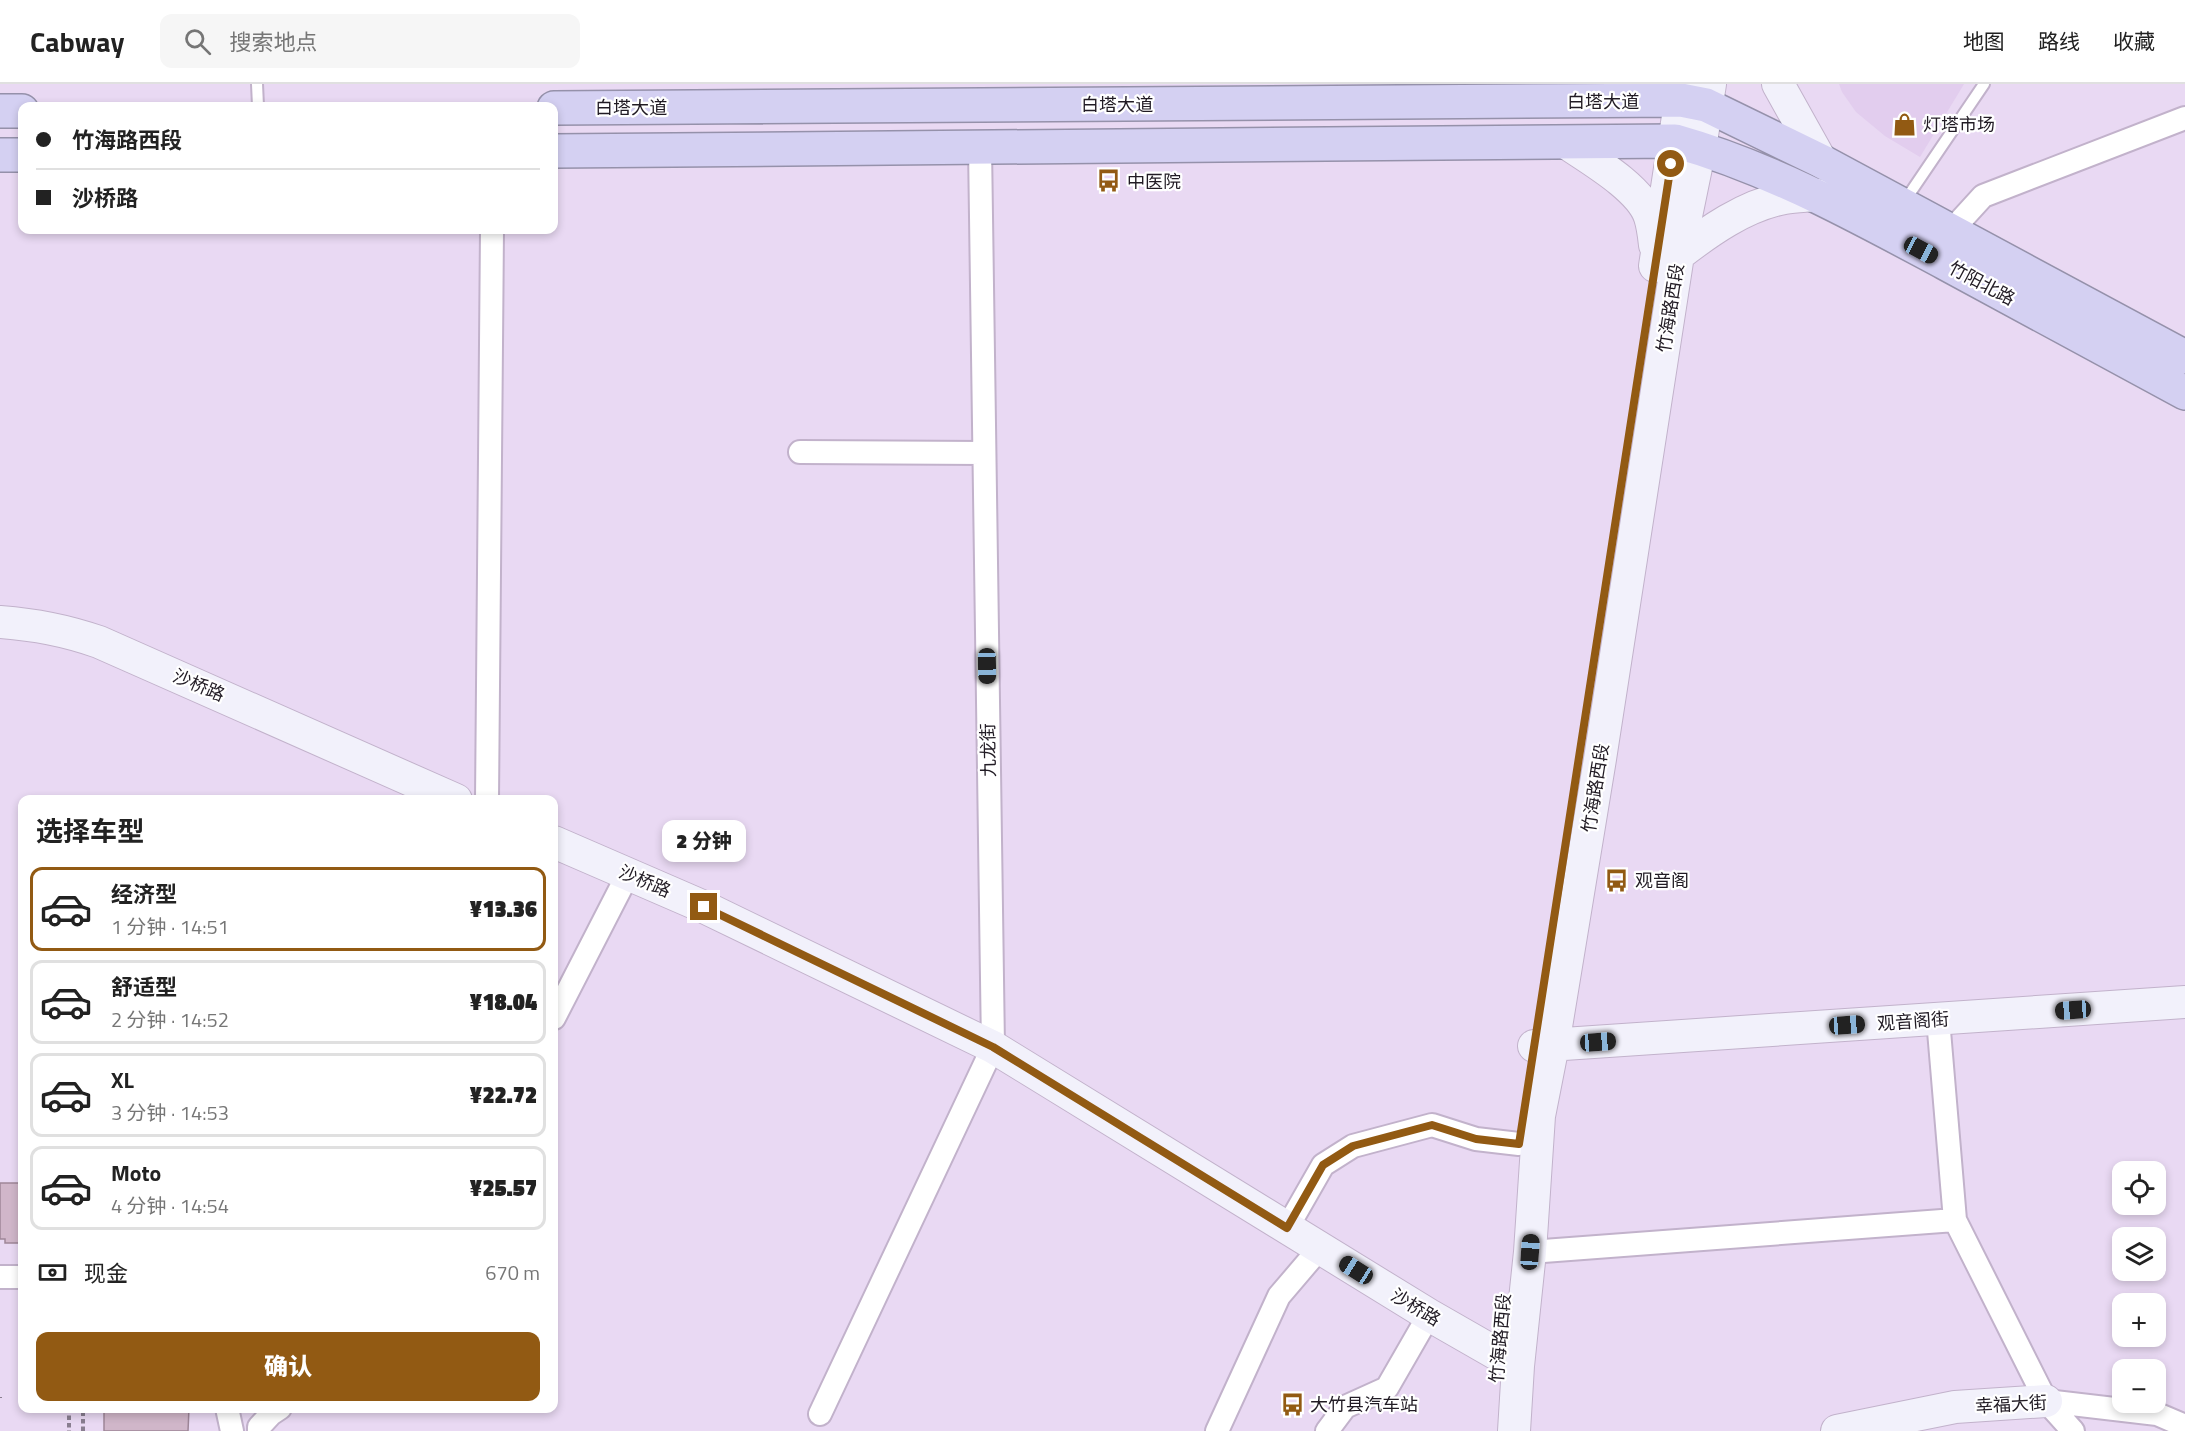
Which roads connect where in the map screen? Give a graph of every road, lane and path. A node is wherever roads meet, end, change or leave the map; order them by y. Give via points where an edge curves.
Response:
1 (257, 84) edge
2 (1603, 84) edge
3 (1778, 84) edge
4 (1984, 84) edge
5 (1695, 93) edge
6 (706, 95) edge
7 (1568, 101) junction
8 (258, 102) edge
9 (558, 108) edge
10 (0, 111) edge
11 (18, 111) edge
12 (2185, 118) edge
13 (1566, 142) junction
14 (1687, 145) junction
15 (980, 147) junction
16 (558, 151) edge
17 (0, 155) edge
18 (18, 155) edge
19 (1821, 161) junction
20 (1816, 195) junction
21 (1902, 204) junction
22 (1951, 231) junction
23 (492, 234) edge
24 (1667, 254) junction
25 (2185, 357) edge
26 (2185, 393) edge
27 (800, 452) dead end
28 (984, 453) junction
29 (0, 622) edge
30 (445, 795) edge
31 (488, 795) edge
32 (558, 844) edge
33 (628, 874) junction
34 (2185, 1002) edge
35 (558, 1010) edge
36 (1938, 1019) junction
37 (1543, 1046) junction
38 (993, 1047) junction
39 (1519, 1144) junction
40 (1955, 1220) junction
41 (1287, 1228) junction
42 (1320, 1248) junction
43 (1530, 1252) junction
44 (0, 1277) edge
45 (18, 1277) edge
46 (1430, 1315) junction
47 (1508, 1360) junction
48 (69, 1413) edge
49 (83, 1413) edge
50 (228, 1413) edge
51 (272, 1413) edge
52 (820, 1414) dead end
53 (2048, 1416) edge
54 (2185, 1426) edge
55 (1502, 1428) edge
56 (69, 1431) edge
57 (83, 1431) edge
58 (232, 1431) edge
59 (259, 1431) edge
60 (1217, 1431) edge
61 (1327, 1431) edge
62 (1837, 1431) edge
63 (2073, 1431) edge

1 - 8 lane
2 - 7 street
3 - 19 street
4 - 21 lane
5 - 7 highway, 白塔大道
5 - 14 street, 竹海路西段
5 - 19 highway, 竹阳北路
6 - 7 highway, 白塔大道
6 - 9 highway, 白塔大道
10 - 11 highway
12 - 22 street via 1983,196
13 - 14 highway
13 - 15 highway
13 - 24 street via 1634,193 1650,215
14 - 20 highway, 竹阳北路
14 - 24 street, 竹海路西段
15 - 16 highway
15 - 28 street, 九龙街
17 - 18 highway
19 - 21 highway, 竹阳北路
20 - 24 street via 1784,198 1750,208
20 - 26 highway, 竹阳北路
21 - 22 highway, 竹阳北路
22 - 25 highway, 竹阳北路
23 - 31 street
24 - 37 street, 竹海路西段 via 1640,378
27 - 28 street
28 - 38 street, 九龙街
29 - 30 street, 沙桥路 via 41,626 99,642
32 - 33 street, 沙桥路
33 - 35 street
33 - 38 street, 沙桥路
34 - 36 street, 观音阁街
36 - 37 street, 观音阁街
36 - 40 street
37 - 39 street, 竹海路西段
37 - 43 street, 竹海路西段
38 - 41 street, 沙桥路
38 - 52 street
39 - 41 street via 1476,1139 1432,1125 1353,1146 1323,1165
39 - 47 street, 竹海路西段
40 - 43 street
40 - 53 street
41 - 42 street, 沙桥路
42 - 46 street, 沙桥路
42 - 60 street via 1279,1296
43 - 47 street, 竹海路西段
44 - 45 street
46 - 47 street, 沙桥路
46 - 61 street via 1387,1388 1345,1407
47 - 55 street, 竹海路西段
48 - 56 path
49 - 57 path
50 - 58 street
51 - 59 street
53 - 54 street, 幸福大街 via 2157,1414
53 - 62 street, 幸福大街 via 1954,1407
53 - 63 street

